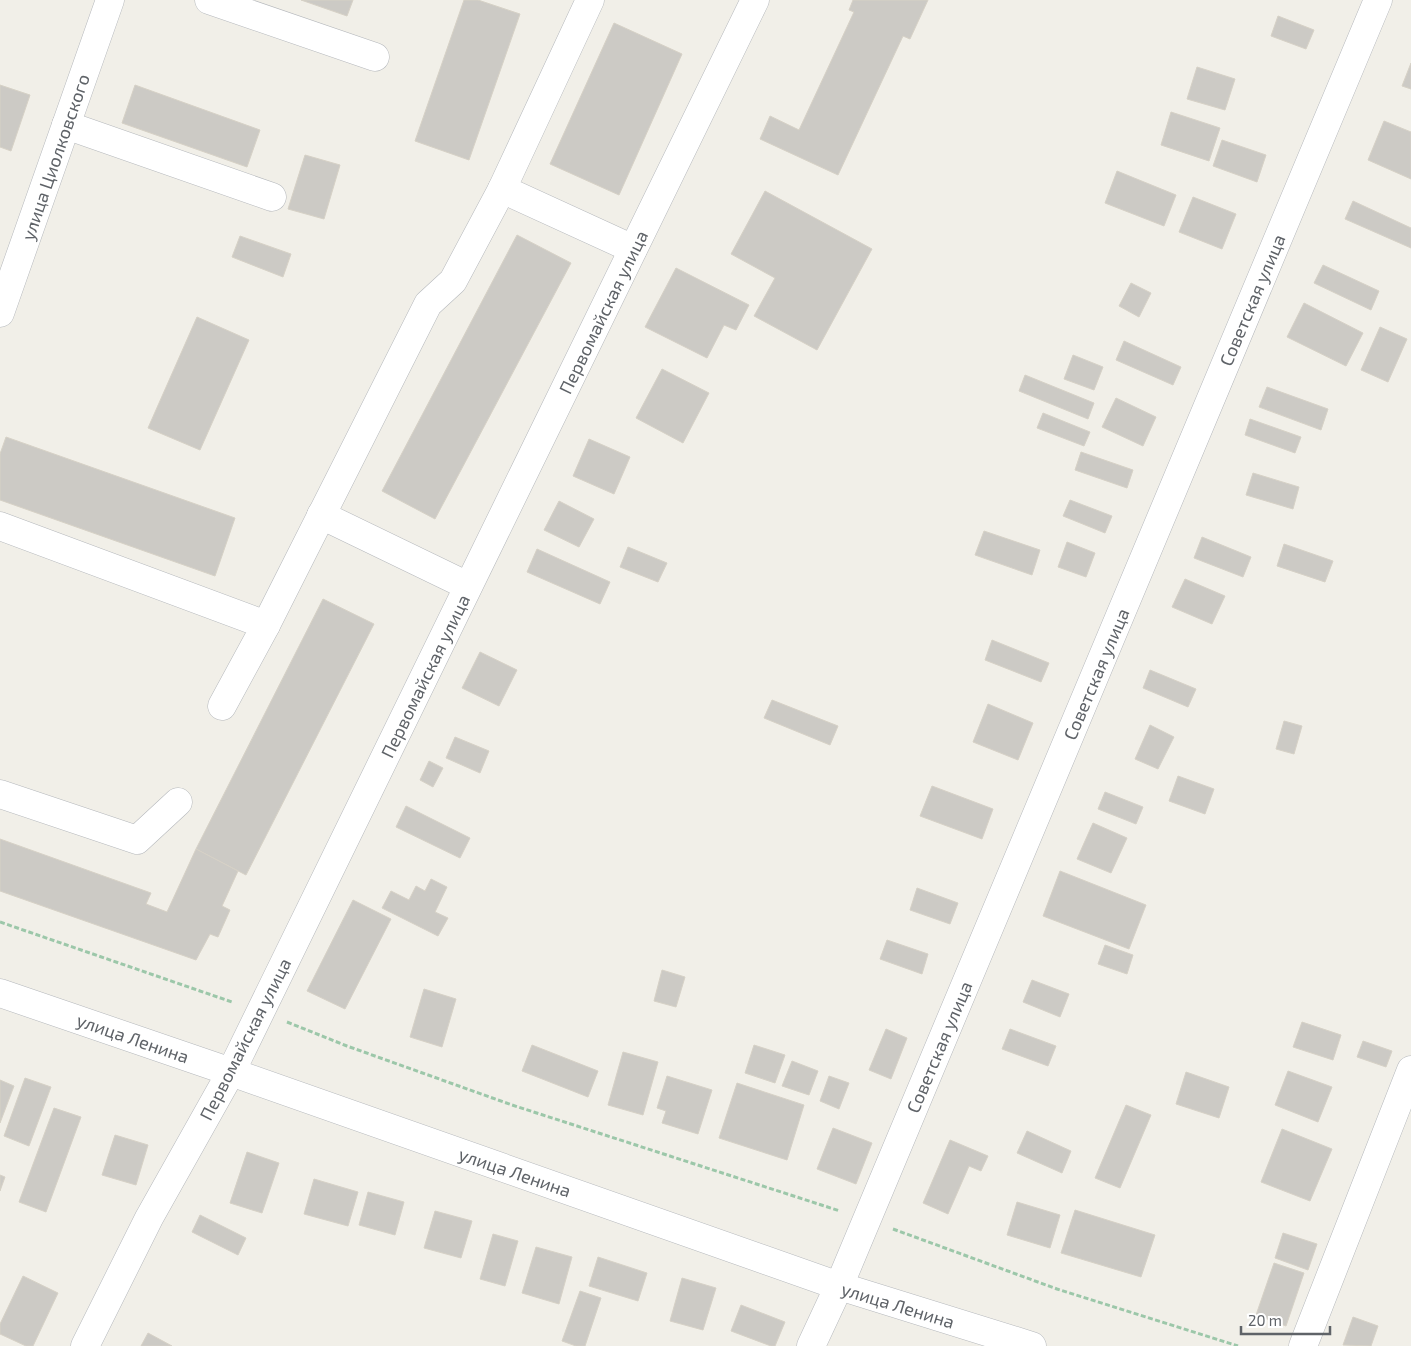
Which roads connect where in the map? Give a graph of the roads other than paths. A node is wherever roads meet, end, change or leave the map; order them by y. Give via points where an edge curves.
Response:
1 (110, 0) edge
2 (209, 0) edge
3 (590, 0) edge
4 (755, 0) edge
5 (1378, 0) edge
6 (375, 57) dead end
7 (66, 125) junction
8 (502, 189) junction
9 (272, 197) dead end
10 (633, 249) junction
11 (0, 313) edge
12 (321, 515) junction
13 (0, 526) edge
14 (468, 586) junction
15 (266, 625) junction
16 (222, 706) dead end
17 (0, 794) edge
18 (178, 802) dead end
19 (0, 993) edge
20 (1411, 1070) edge
21 (231, 1072) junction
22 (839, 1286) junction
23 (85, 1346) edge
24 (811, 1346) edge
25 (1032, 1346) edge
26 (1303, 1346) edge

1 - 7 street, улица Циолковского
2 - 6 street
3 - 8 street
4 - 10 street, Первомайская улица
5 - 22 street, Советская улица
7 - 9 street
7 - 11 street, улица Циолковского
8 - 10 street
8 - 12 street via 453,281 428,304
10 - 14 street, Первомайская улица
12 - 14 street
12 - 15 street
13 - 15 street
14 - 21 street, Первомайская улица
15 - 16 street
17 - 18 street via 137,840
19 - 21 street, улица Ленина
20 - 26 street
21 - 22 street, улица Ленина
21 - 23 street, Первомайская улица via 149,1218
22 - 24 street, Советская улица
22 - 25 street, улица Ленина

